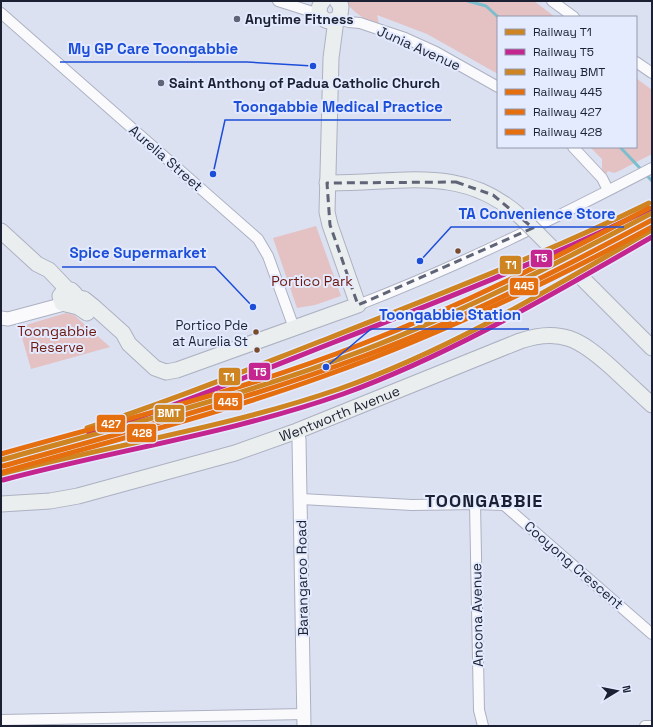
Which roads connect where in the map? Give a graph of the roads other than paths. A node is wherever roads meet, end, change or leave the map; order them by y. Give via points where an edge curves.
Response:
1 (278, 1) edge
2 (552, 1) edge
3 (330, 11) edge
4 (1, 14) edge
5 (573, 16) edge
6 (637, 63) edge
7 (652, 73) edge
8 (497, 87) edge
9 (574, 148) edge
10 (652, 168) edge
11 (327, 183) junction
12 (608, 190) junction
13 (1, 230) edge
14 (67, 297) junction
15 (358, 305) junction
16 (1, 317) edge
17 (294, 328) junction
18 (652, 348) edge
19 (652, 405) edge
20 (297, 430) junction
21 (301, 499) junction
22 (1, 504) edge
23 (475, 504) junction
24 (652, 634) edge
25 (1, 720) edge
26 (304, 720) edge
27 (482, 726) edge
28 (645, 726) edge
29 (652, 726) edge

1 - 3 street, Junia Avenue
2 - 5 street
3 - 8 street, Junia Avenue via 436,52
3 - 11 main road via 325,34 331,58
4 - 17 street, Aurelia Street via 258,239 268,256
6 - 7 street
9 - 12 street via 602,178
10 - 12 street
11 - 15 main road via 330,225
11 - 18 main road, bridge via 434,180 456,182 493,195 521,217
12 - 15 street via 507,240
13 - 14 main road via 37,264 49,270
14 - 16 street via 8,319
14 - 17 main road via 116,339 129,344 160,370 178,370
15 - 17 main road
19 - 20 main road, Wentworth Avenue via 588,347 568,337 548,335 520,341
20 - 21 street, Barangaroo Road via 300,440
20 - 22 main road, Wentworth Avenue via 228,455 78,496 50,501
21 - 23 street, Cooyong Crescent via 412,505
21 - 26 street, Barangaroo Road
23 - 24 street, Cooyong Crescent via 507,507
23 - 27 street, Ancona Avenue
25 - 26 street
28 - 29 street

